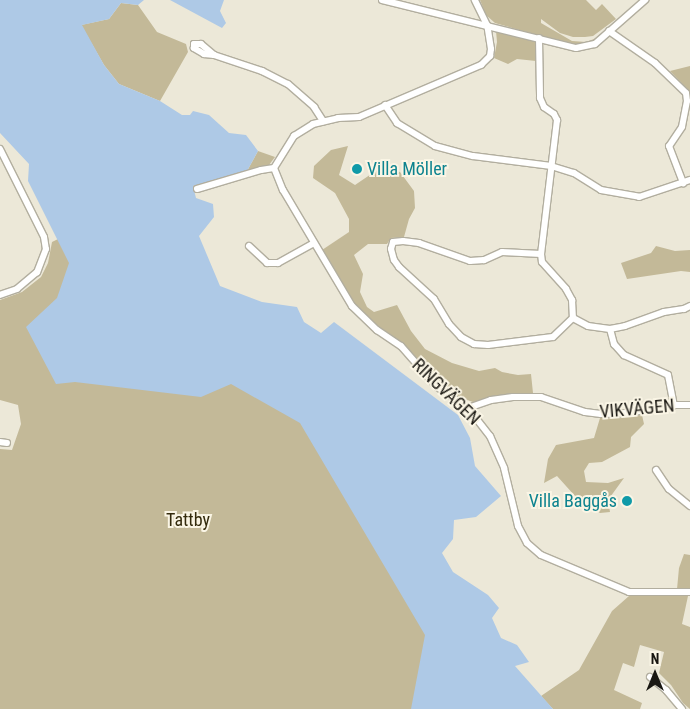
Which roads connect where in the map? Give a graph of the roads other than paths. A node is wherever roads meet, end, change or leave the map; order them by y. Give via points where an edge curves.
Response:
1 (382, 0) edge
2 (476, 0) edge
3 (645, 0) edge
4 (487, 25) junction
5 (609, 31) junction
6 (539, 38) junction
7 (214, 55) dead end
8 (385, 105) junction
9 (323, 121) junction
10 (0, 149) edge
11 (551, 166) junction
12 (274, 168) junction
13 (687, 182) edge
14 (197, 189) dead end
15 (314, 243) junction
16 (249, 246) dead end
17 (541, 254) junction
18 (0, 296) edge
19 (690, 306) edge
20 (574, 318) junction
21 (610, 329) junction
22 (674, 404) junction
23 (690, 405) edge
24 (468, 408) junction
25 (0, 442) edge
26 (8, 443) dead end
27 (656, 470) dead end
28 (690, 506) edge
29 (690, 592) edge
30 (650, 678) dead end
31 (682, 709) edge

1 - 4 street
2 - 4 street
3 - 5 street
4 - 6 street
4 - 8 street via 490,56 481,65
5 - 6 street via 595,44 576,48
5 - 13 street via 655,63 686,93 688,101 682,127 669,146
6 - 11 street via 540,98 557,120
7 - 9 street via 262,71 288,84 314,107
8 - 9 street via 359,117
8 - 11 street via 397,123 435,146 473,156
9 - 12 street via 304,128 294,136
10 - 18 street via 44,237 46,250 38,272 17,289
11 - 13 street via 574,173 600,190 639,197
11 - 17 street
12 - 14 street
12 - 15 street, RINGVÄGEN
15 - 16 street via 278,262 267,263
15 - 24 street, RINGVÄGEN via 352,306 400,346 436,386
17 - 20 street via 542,262 572,300
17 - 20 street via 502,252 484,260 470,261 419,243 393,242 391,249 394,260 434,299 449,324 474,344 552,337
19 - 21 street
20 - 21 street via 588,326
21 - 22 street via 614,344 624,355 668,375
22 - 23 street, VIKVÄGEN
22 - 24 street, VIKVÄGEN via 628,413 601,414 585,412 542,397 513,397
24 - 29 street, RINGVÄGEN via 498,452 518,526 526,543 541,556 629,592
25 - 26 street
27 - 28 street via 669,489
30 - 31 street via 666,690

